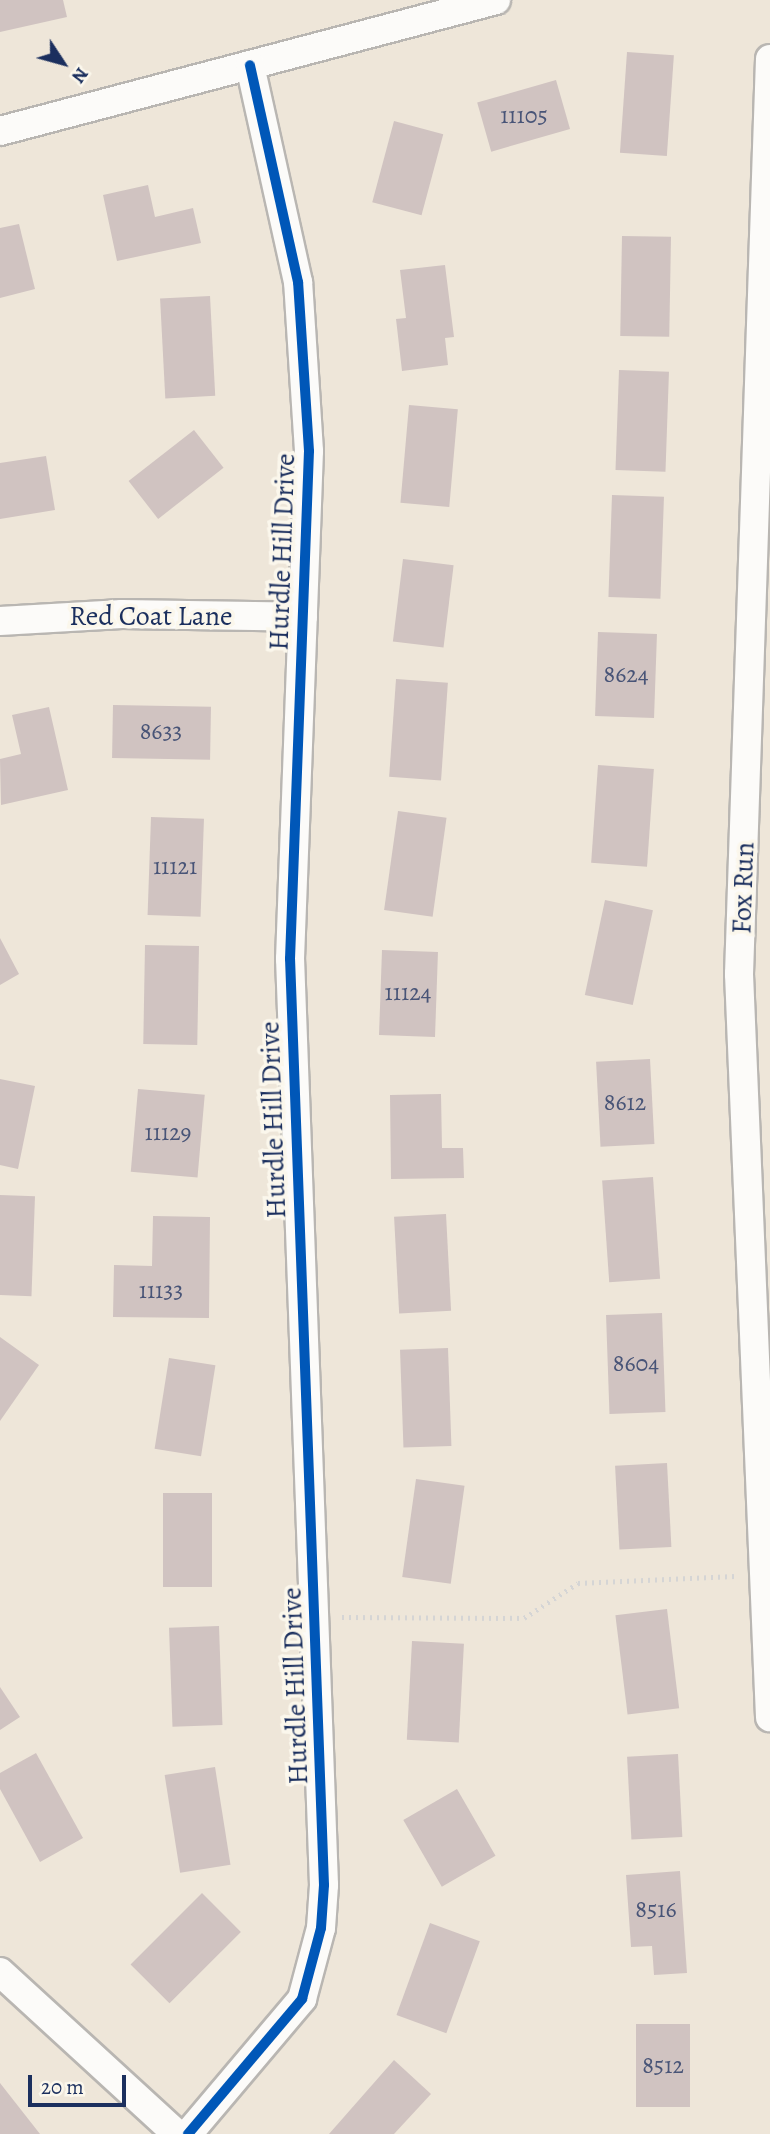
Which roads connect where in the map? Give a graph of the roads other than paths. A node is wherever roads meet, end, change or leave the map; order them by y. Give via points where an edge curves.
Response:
1 (496, 0) edge
2 (770, 59) edge
3 (250, 65) junction
4 (0, 131) edge
5 (762, 600) edge
6 (303, 617) junction
7 (0, 621) edge
8 (767, 1560) edge
9 (770, 1717) edge
10 (0, 1972) edge
11 (177, 2134) edge
12 (188, 2134) edge

1 - 3 street
2 - 5 street, Fox Run
3 - 4 street
3 - 6 street, Hurdle Hill Drive via 298,282 309,451
5 - 8 street, Fox Run via 739,974
6 - 7 street, Red Coat Lane via 122,614
6 - 12 street, Hurdle Hill Drive via 290,959 324,1885 313,1970 287,2024
8 - 9 street, Fox Run
10 - 11 street

